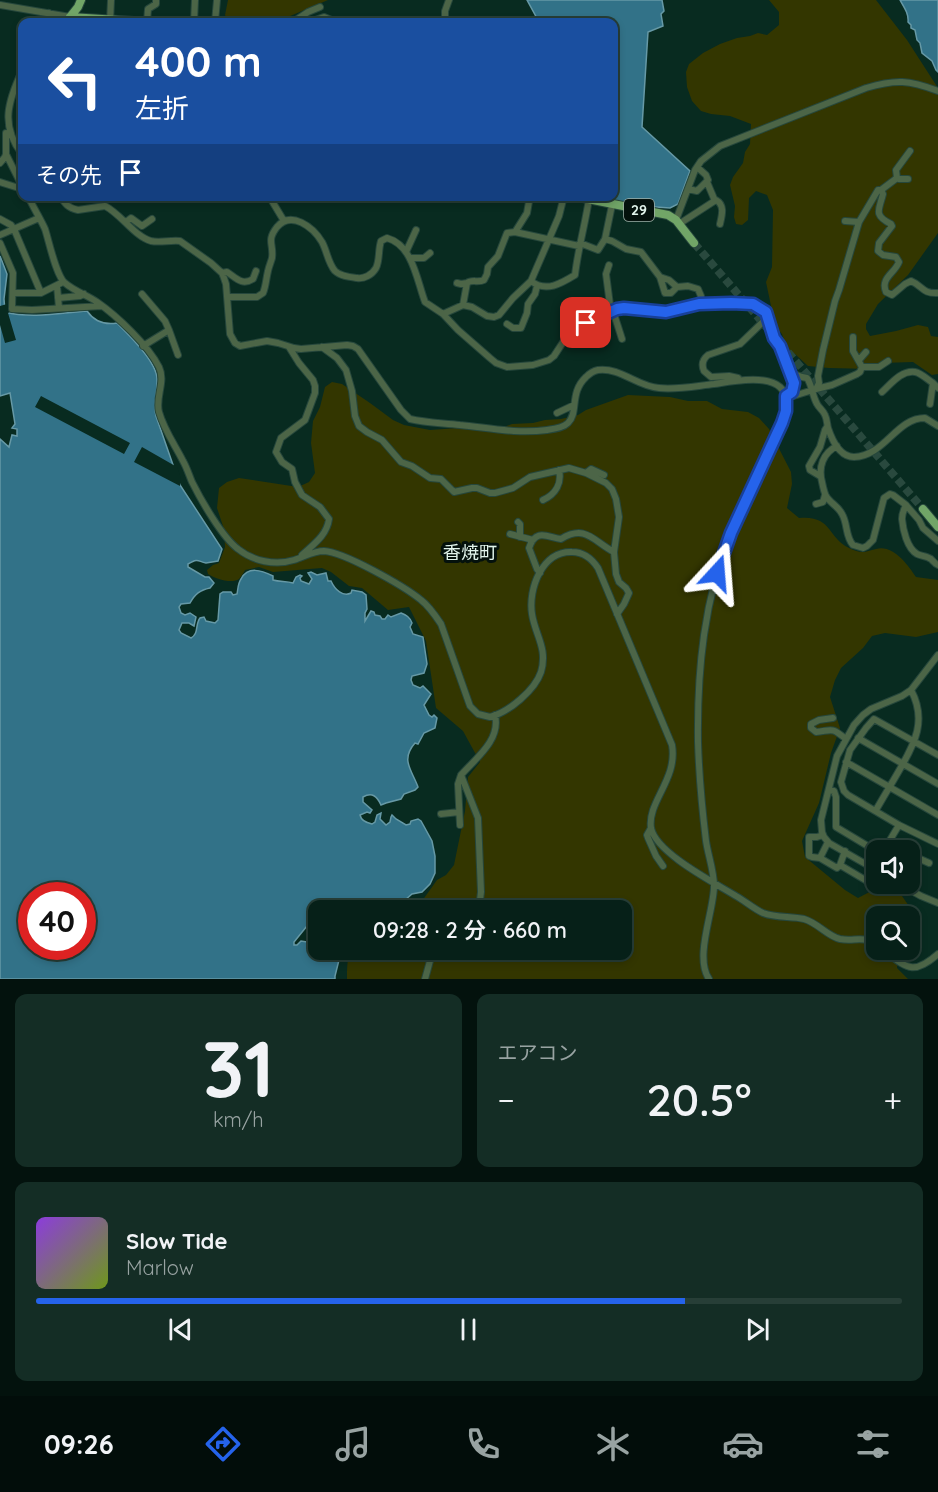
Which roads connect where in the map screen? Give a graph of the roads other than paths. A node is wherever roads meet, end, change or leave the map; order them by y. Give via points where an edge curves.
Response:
1 (75, 0) edge
2 (81, 0) edge
3 (111, 0) edge
4 (156, 0) edge
5 (195, 0) edge
6 (217, 0) edge
7 (450, 0) edge
8 (0, 5) edge
9 (320, 7) dead end
10 (49, 13) junction
11 (70, 17) junction
12 (47, 18) edge
13 (80, 18) edge
14 (110, 18) edge
15 (149, 18) edge
16 (194, 18) edge
17 (215, 18) edge
18 (299, 18) edge
19 (445, 18) edge
20 (18, 80) edge
21 (938, 91) edge
22 (7, 129) junction
23 (18, 150) edge
24 (910, 150) dead end
25 (6, 154) junction
26 (0, 163) edge
27 (697, 167) junction
28 (897, 178) junction
29 (908, 179) dead end
30 (18, 180) edge
31 (0, 182) edge
32 (707, 182) junction
33 (18, 187) edge
34 (688, 189) junction
35 (881, 190) junction
36 (30, 201) edge
37 (63, 201) edge
38 (272, 201) edge
39 (529, 201) edge
40 (563, 201) edge
41 (589, 201) edge
42 (594, 201) edge
43 (715, 201) junction
44 (612, 205) junction
45 (39, 218) junction
46 (0, 219) edge
47 (152, 219) dead end
48 (284, 221) junction
49 (126, 222) junction
50 (677, 222) junction
51 (845, 222) dead end
52 (859, 222) junction
53 (720, 224) dead end
54 (14, 229) junction
55 (416, 230) dead end
56 (515, 232) junction
57 (0, 235) edge
58 (605, 239) junction
59 (548, 241) junction
60 (0, 243) edge
61 (693, 243) tunnel mouth
62 (579, 245) junction
63 (430, 253) dead end
64 (408, 255) junction
65 (609, 265) dead end
66 (256, 271) dead end
67 (222, 273) junction
68 (660, 277) junction
69 (531, 281) junction
70 (457, 283) dead end
71 (467, 283) junction
72 (60, 284) junction
73 (537, 286) junction
74 (677, 287) junction
75 (13, 293) junction
76 (41, 293) junction
77 (938, 293) edge
78 (84, 294) junction
79 (142, 294) dead end
80 (227, 297) junction
81 (58, 298) junction
82 (463, 304) junction
83 (699, 304) junction
84 (102, 306) junction
85 (59, 308) junction
86 (612, 308) junction
87 (443, 314) junction
88 (767, 316) junction
89 (576, 320) dead end
90 (507, 324) dead end
91 (578, 327) junction
92 (169, 330) junction
93 (854, 338) dead end
94 (622, 339) dead end
95 (143, 346) junction
96 (289, 347) junction
97 (322, 347) junction
98 (866, 352) dead end
99 (178, 355) dead end
100 (888, 360) dead end
101 (861, 363) junction
102 (791, 373) junction
103 (742, 379) junction
104 (935, 386) edge
105 (814, 390) junction
106 (882, 392) dead end
107 (787, 397) junction
108 (930, 404) dead end
109 (574, 405) junction
110 (557, 413) dead end
111 (938, 426) edge
112 (828, 427) junction
113 (837, 446) junction
114 (559, 470) junction
115 (586, 473) junction
116 (604, 476) dead end
117 (820, 476) junction
118 (825, 495) junction
119 (543, 500) dead end
120 (816, 504) dead end
121 (906, 505) junction
122 (923, 509) tunnel mouth
123 (518, 522) dead end
124 (938, 527) edge
125 (510, 534) dead end
126 (520, 537) junction
127 (533, 540) junction
128 (938, 541) edge
129 (614, 552) junction
130 (299, 558) junction
131 (938, 565) edge
132 (540, 573) junction
133 (617, 614) junction
134 (938, 655) edge
135 (911, 690) junction
136 (495, 715) junction
137 (833, 718) dead end
138 (858, 738) junction
139 (846, 739) junction
140 (915, 742) junction
141 (938, 755) edge
142 (846, 762) junction
143 (903, 764) junction
144 (461, 775) junction
145 (938, 784) edge
146 (890, 787) junction
147 (829, 790) junction
148 (876, 810) junction
149 (459, 812) junction
150 (441, 814) dead end
151 (938, 815) edge
152 (460, 825) dead end
153 (899, 825) junction
154 (651, 828) junction
155 (823, 835) junction
156 (892, 840) edge
157 (828, 842) junction
158 (938, 844) edge
159 (866, 845) edge
160 (845, 852) junction
161 (820, 858) junction
162 (920, 859) edge
163 (860, 860) junction
164 (929, 863) dead end
165 (866, 864) edge
166 (840, 865) junction
167 (663, 866) dead end
168 (853, 872) junction
169 (866, 879) edge
170 (714, 885) junction
171 (917, 894) edge
172 (480, 900) edge
173 (938, 903) edge
174 (866, 940) edge
175 (938, 954) edge
176 (430, 960) edge
177 (896, 960) edge
178 (425, 979) edge
179 (709, 979) edge

1 - 11 main road
2 - 11 main road
3 - 14 street
4 - 15 street via 148,9
5 - 16 street
6 - 17 street
7 - 19 street
8 - 10 street
9 - 18 street
10 - 11 street
10 - 12 street
11 - 13 main road
20 - 22 street via 5,114
21 - 27 street via 902,82 866,88 720,146
22 - 23 street
22 - 25 street
24 - 28 street via 896,170
25 - 26 street
25 - 30 street
27 - 32 street via 706,175
27 - 34 street
28 - 29 street
28 - 35 street
31 - 33 street
32 - 34 street via 698,191
32 - 43 street
34 - 50 street
35 - 52 street
35 - 77 street via 879,214 892,226 879,243 878,251 896,257 899,262 886,278 886,292 892,295 911,281 924,291
36 - 45 street
37 - 49 street via 78,210 105,206
38 - 48 street
39 - 56 street via 527,213
40 - 59 street
41 - 62 street
42 - 44 main road, 29
43 - 50 street
43 - 53 street via 722,209
44 - 50 main road, 29 via 665,214
44 - 58 street
45 - 54 street
45 - 72 street
46 - 54 street
47 - 49 street via 142,226 130,218
48 - 64 street via 298,221 317,236 334,271 341,275 360,279 370,274 377,266 383,239 392,239
48 - 80 street via 270,240 272,260 263,293 257,297
49 - 67 street via 148,240 185,244
50 - 61 main road
51 - 52 street
52 - 105 street via 835,301 819,383
54 - 57 street
54 - 76 street
55 - 64 street
56 - 59 street
56 - 71 street via 504,237 485,279
58 - 62 street via 598,250
58 - 68 street via 642,252
59 - 62 street
59 - 69 street
60 - 75 street via 13,273
62 - 73 street via 575,274 557,286
63 - 64 street via 424,258
64 - 87 street via 425,302
65 - 86 street via 606,274
66 - 67 street via 253,279 244,282
67 - 80 street
68 - 74 street
68 - 74 street via 665,293
69 - 73 street
69 - 82 street via 499,315 487,316
70 - 71 street
71 - 82 street
72 - 76 street
72 - 78 street
72 - 81 street
73 - 90 street via 520,328
74 - 83 street via 698,289 702,296
75 - 76 street
75 - 85 street via 12,309
78 - 81 street
78 - 84 street
79 - 92 street
80 - 96 street via 230,334 235,343 240,346 267,341
81 - 85 street
82 - 87 street
83 - 86 street via 666,312
83 - 88 street via 747,303 766,311
84 - 85 street
84 - 95 street
86 - 91 street
86 - 94 street
87 - 91 street via 490,358 507,368 552,358
88 - 102 street
88 - 103 street via 740,344 703,360 702,367 711,377
89 - 91 street
92 - 95 street
92 - 99 street
93 - 101 street via 853,351
95 - 130 street via 161,373 159,411 219,528 237,549 257,560 280,563
96 - 97 street
96 - 130 street via 313,380 315,393 305,420 281,438 276,452 292,469 302,495 329,519 322,536
97 - 109 street via 356,347 401,410 413,420 532,432 567,424
97 - 114 street via 346,370 359,426 382,440 404,464 430,478 441,479 454,492 477,488 495,493 530,477
98 - 101 street
100 - 101 street via 879,367
101 - 105 street via 857,374
102 - 105 street via 807,378
102 - 107 street via 794,383
103 - 107 street via 772,382
103 - 109 street via 658,388 597,370 578,387
104 - 106 street via 912,373 898,376
104 - 108 street
105 - 107 street
105 - 112 street
107 - 170 street via 782,423 731,533 704,631 700,662 701,803
109 - 110 street
111 - 113 street via 925,418 907,422 862,456 849,457
112 - 113 street
112 - 117 street via 809,466
113 - 117 street via 825,456
114 - 115 street via 569,468
114 - 119 street via 559,482 552,495
115 - 116 street via 591,469
115 - 129 street via 606,483 616,499 619,524
117 - 118 street
118 - 120 street via 823,502
118 - 121 street via 842,514 850,543 860,548 873,540 885,496 892,494
121 - 128 street
121 - 131 street via 902,518 909,543 914,552
122 - 124 main road
123 - 126 street
125 - 126 street
126 - 127 street
127 - 129 street via 545,535 558,539 585,533
127 - 132 street via 529,551
129 - 133 street via 618,579 629,593
130 - 136 street via 324,551 343,556 420,600 441,624 470,706 478,714
132 - 133 street via 548,560 561,553 577,552 588,557 598,568
132 - 136 street via 531,600 543,653 540,674 530,690
133 - 154 street via 672,745 670,773 653,812
134 - 135 street
135 - 139 street via 863,715
135 - 140 street via 918,711
136 - 144 street via 497,727 489,745
137 - 139 street via 817,721 811,728 816,732 836,730
138 - 140 street via 874,719
138 - 142 street
138 - 143 street
139 - 147 street via 837,756
140 - 141 street
140 - 143 street
142 - 146 street
142 - 148 street via 841,779 844,791
143 - 145 street
143 - 146 street
144 - 149 street
144 - 172 street via 478,818
146 - 148 street
146 - 151 street
147 - 155 street via 821,820
147 - 159 street via 836,797 836,827
148 - 153 street
149 - 150 street
149 - 152 street
153 - 156 street
153 - 158 street
154 - 167 street via 647,835
154 - 170 street via 660,844
155 - 157 street
155 - 161 street via 809,837 809,856
157 - 160 street
157 - 161 street
160 - 163 street
160 - 166 street
161 - 166 street via 837,868
162 - 164 street
163 - 165 street
163 - 168 street
166 - 168 street
168 - 169 street
170 - 174 street via 765,914 806,920 839,939
170 - 179 street via 703,956
171 - 173 street
175 - 177 street via 924,965 912,967
176 - 178 street

